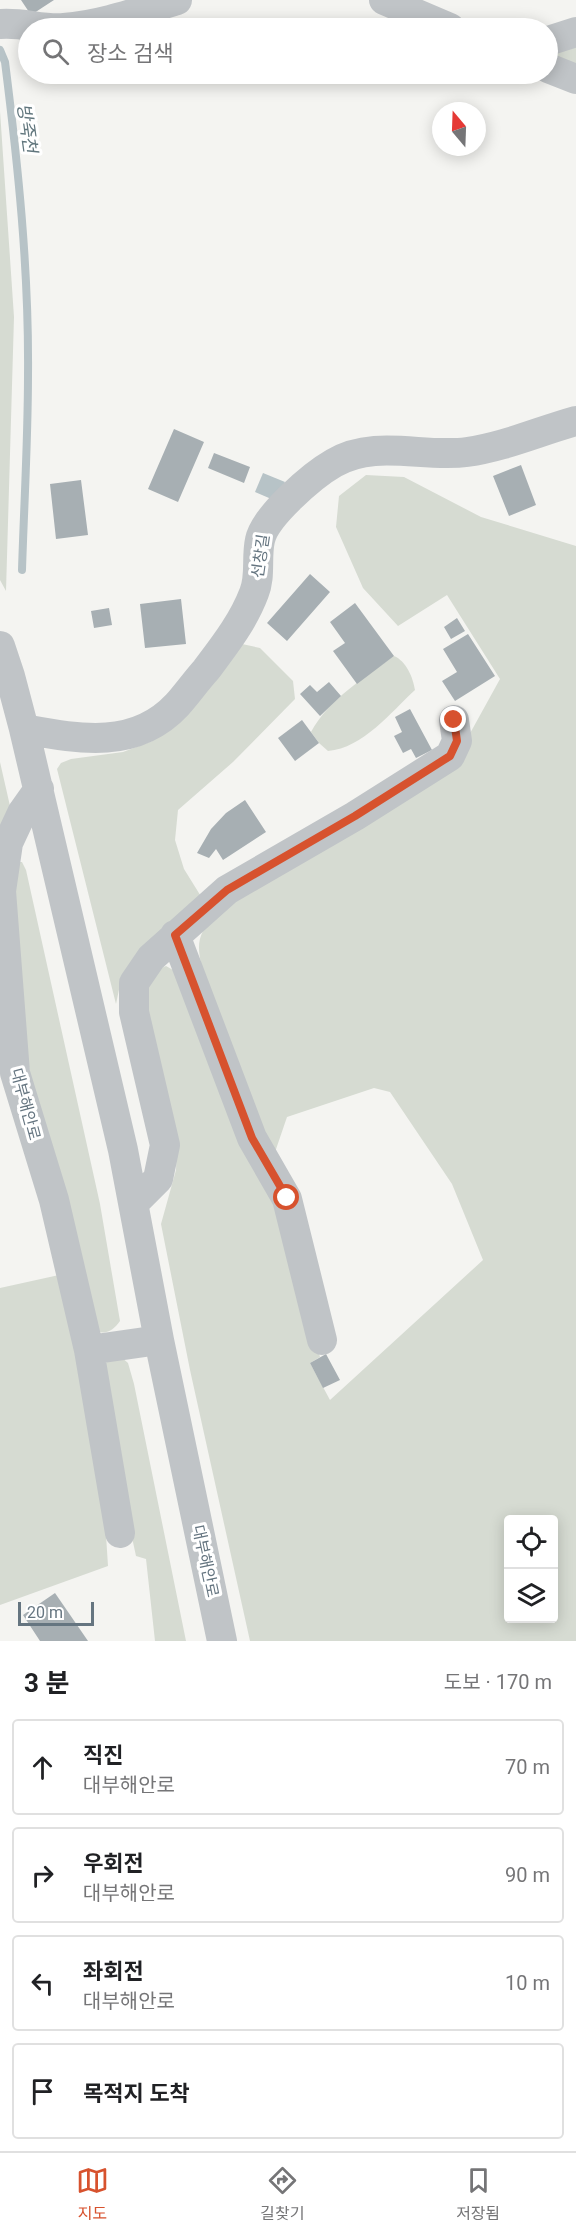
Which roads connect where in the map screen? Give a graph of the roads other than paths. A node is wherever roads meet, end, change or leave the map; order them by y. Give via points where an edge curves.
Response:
1 (177, 0) edge
2 (384, 0) edge
3 (111, 18) edge
4 (426, 18) edge
5 (3, 20) edge
6 (18, 22) edge
7 (576, 32) edge
8 (558, 38) edge
9 (558, 72) edge
10 (576, 79) edge
11 (576, 421) edge
12 (0, 646) edge
13 (454, 720) dead end
14 (24, 729) junction
15 (39, 789) junction
16 (175, 935) junction
17 (134, 1203) junction
18 (159, 1340) junction
19 (322, 1340) dead end
20 (89, 1350) junction
21 (120, 1533) dead end
22 (222, 1641) edge

1 - 3 street
2 - 4 street
5 - 6 street
7 - 8 street
9 - 10 street
11 - 14 street, 선창길 via 468,452 368,451 334,462 265,525 255,592 244,615 177,706 139,732 120,737
12 - 14 street, 대부해안로
13 - 16 street via 457,741 450,756 227,890
14 - 15 street, 대부해안로
15 - 17 street, 대부해안로
15 - 20 street, 대부해안로 via 8,843 1,891 15,1073 54,1200
16 - 17 street via 151,958 135,983 134,1012 165,1145 158,1179
16 - 19 street via 252,1138 287,1198
17 - 18 street, 대부해안로
18 - 20 street
18 - 22 street, 대부해안로
20 - 21 street, 대부해안로

